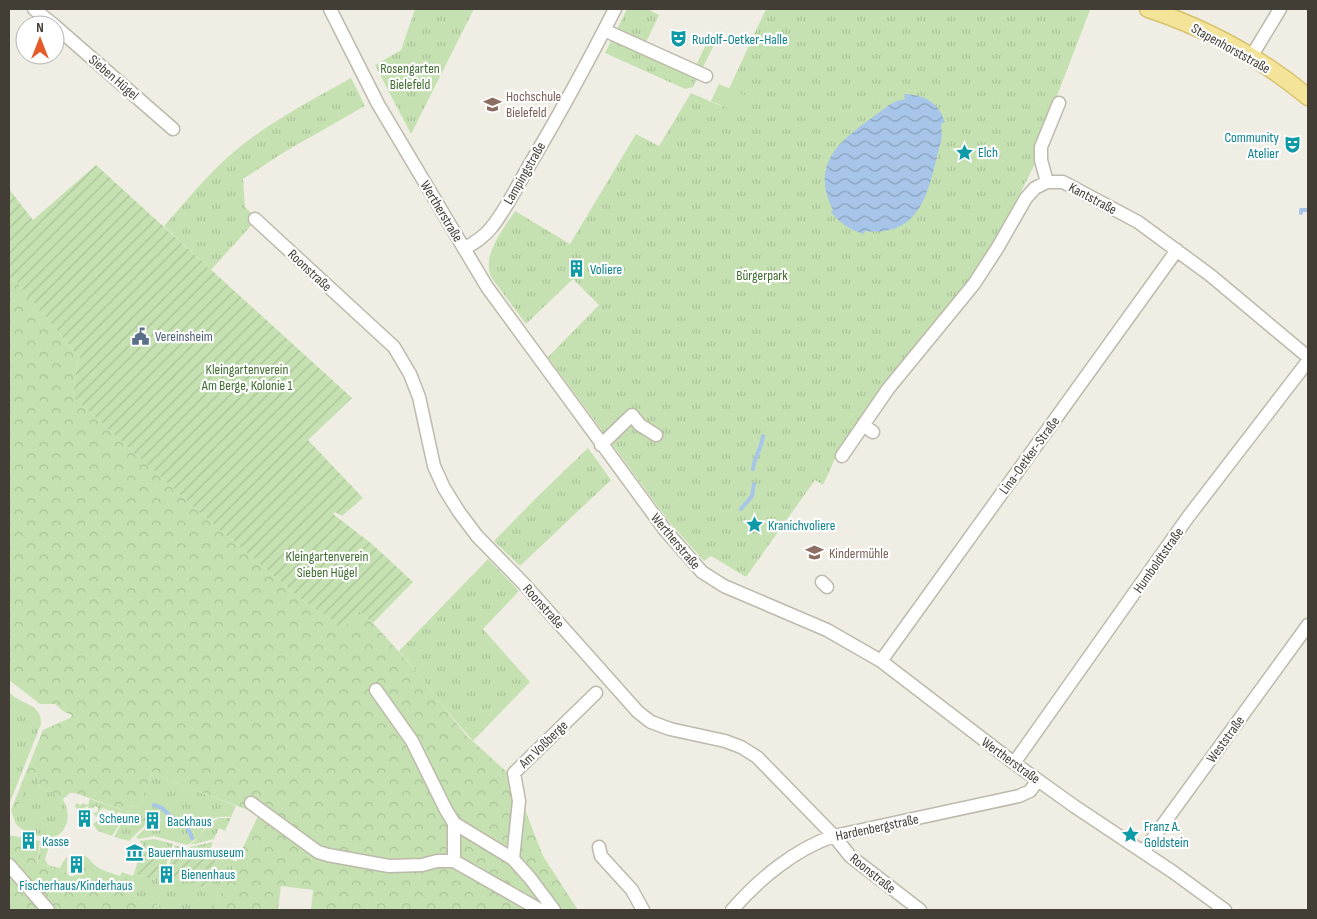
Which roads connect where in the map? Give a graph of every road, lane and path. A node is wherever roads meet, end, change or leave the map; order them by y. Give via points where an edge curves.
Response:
1 (330, 9) edge
2 (615, 9) edge
3 (1148, 9) edge
4 (1280, 9) edge
5 (604, 30) junction
6 (65, 36) edge
7 (1252, 57) junction
8 (706, 76) dead end
9 (1308, 97) edge
10 (1059, 103) dead end
11 (173, 129) dead end
12 (1047, 182) junction
13 (255, 219) dead end
14 (464, 249) junction
15 (1177, 250) junction
16 (1308, 357) edge
17 (1308, 361) edge
18 (656, 435) dead end
19 (602, 444) junction
20 (842, 456) dead end
21 (1308, 625) edge
22 (1304, 642) edge
23 (881, 661) junction
24 (376, 690) dead end
25 (596, 693) dead end
26 (1014, 763) junction
27 (1038, 780) junction
28 (251, 803) dead end
29 (454, 823) junction
30 (834, 836) junction
31 (599, 846) dead end
32 (1142, 852) junction
33 (513, 859) junction
34 (454, 862) junction
35 (9, 865) edge
36 (736, 909) edge
37 (48, 910) edge
38 (540, 910) edge
39 (554, 910) edge
40 (643, 910) edge
41 (920, 910) edge
42 (1224, 910) edge

1 - 14 street, Wertherstraße via 378,104
2 - 5 street, Lampingstraße
3 - 7 main road, Stapenhorststraße via 1206,31
4 - 7 street
5 - 8 street
5 - 14 street, Lampingstraße via 502,212 480,239
6 - 11 street, Sieben Hügel
7 - 9 main road, Stapenhorststraße
10 - 12 street via 1041,147
12 - 15 street, Kantstraße via 1071,185 1138,222
12 - 20 street via 1034,188 1026,198 974,284 888,390 868,428
13 - 30 street, Roonstraße via 394,347 410,374 418,397 434,466 459,512 477,536 638,712 670,729 725,741 750,752
14 - 19 street, Wertherstraße
15 - 16 street, Kantstraße
15 - 23 street, Lina-Oetker-Straße
17 - 26 street, Humboldtstraße via 1188,517
18 - 19 street via 640,425 632,415
19 - 23 street, Wertherstraße via 665,530 702,572 724,586 827,630
21 - 22 street, Weststraße
22 - 32 street, Weststraße
23 - 26 street, Wertherstraße
24 - 29 street via 412,740
25 - 33 street, Am Voßberge via 514,774 519,802
26 - 27 street, Wertherstraße
27 - 30 street, Hardenbergstraße via 1019,796
27 - 32 street, Wertherstraße
28 - 34 street via 318,852 328,855 389,866
29 - 33 street
29 - 34 street
30 - 36 street, Hardenbergstraße via 808,847 775,870
30 - 41 street, Roonstraße via 850,856
31 - 40 street via 602,856 632,890
32 - 42 street, Wertherstraße
33 - 39 street
34 - 38 street
35 - 37 street

